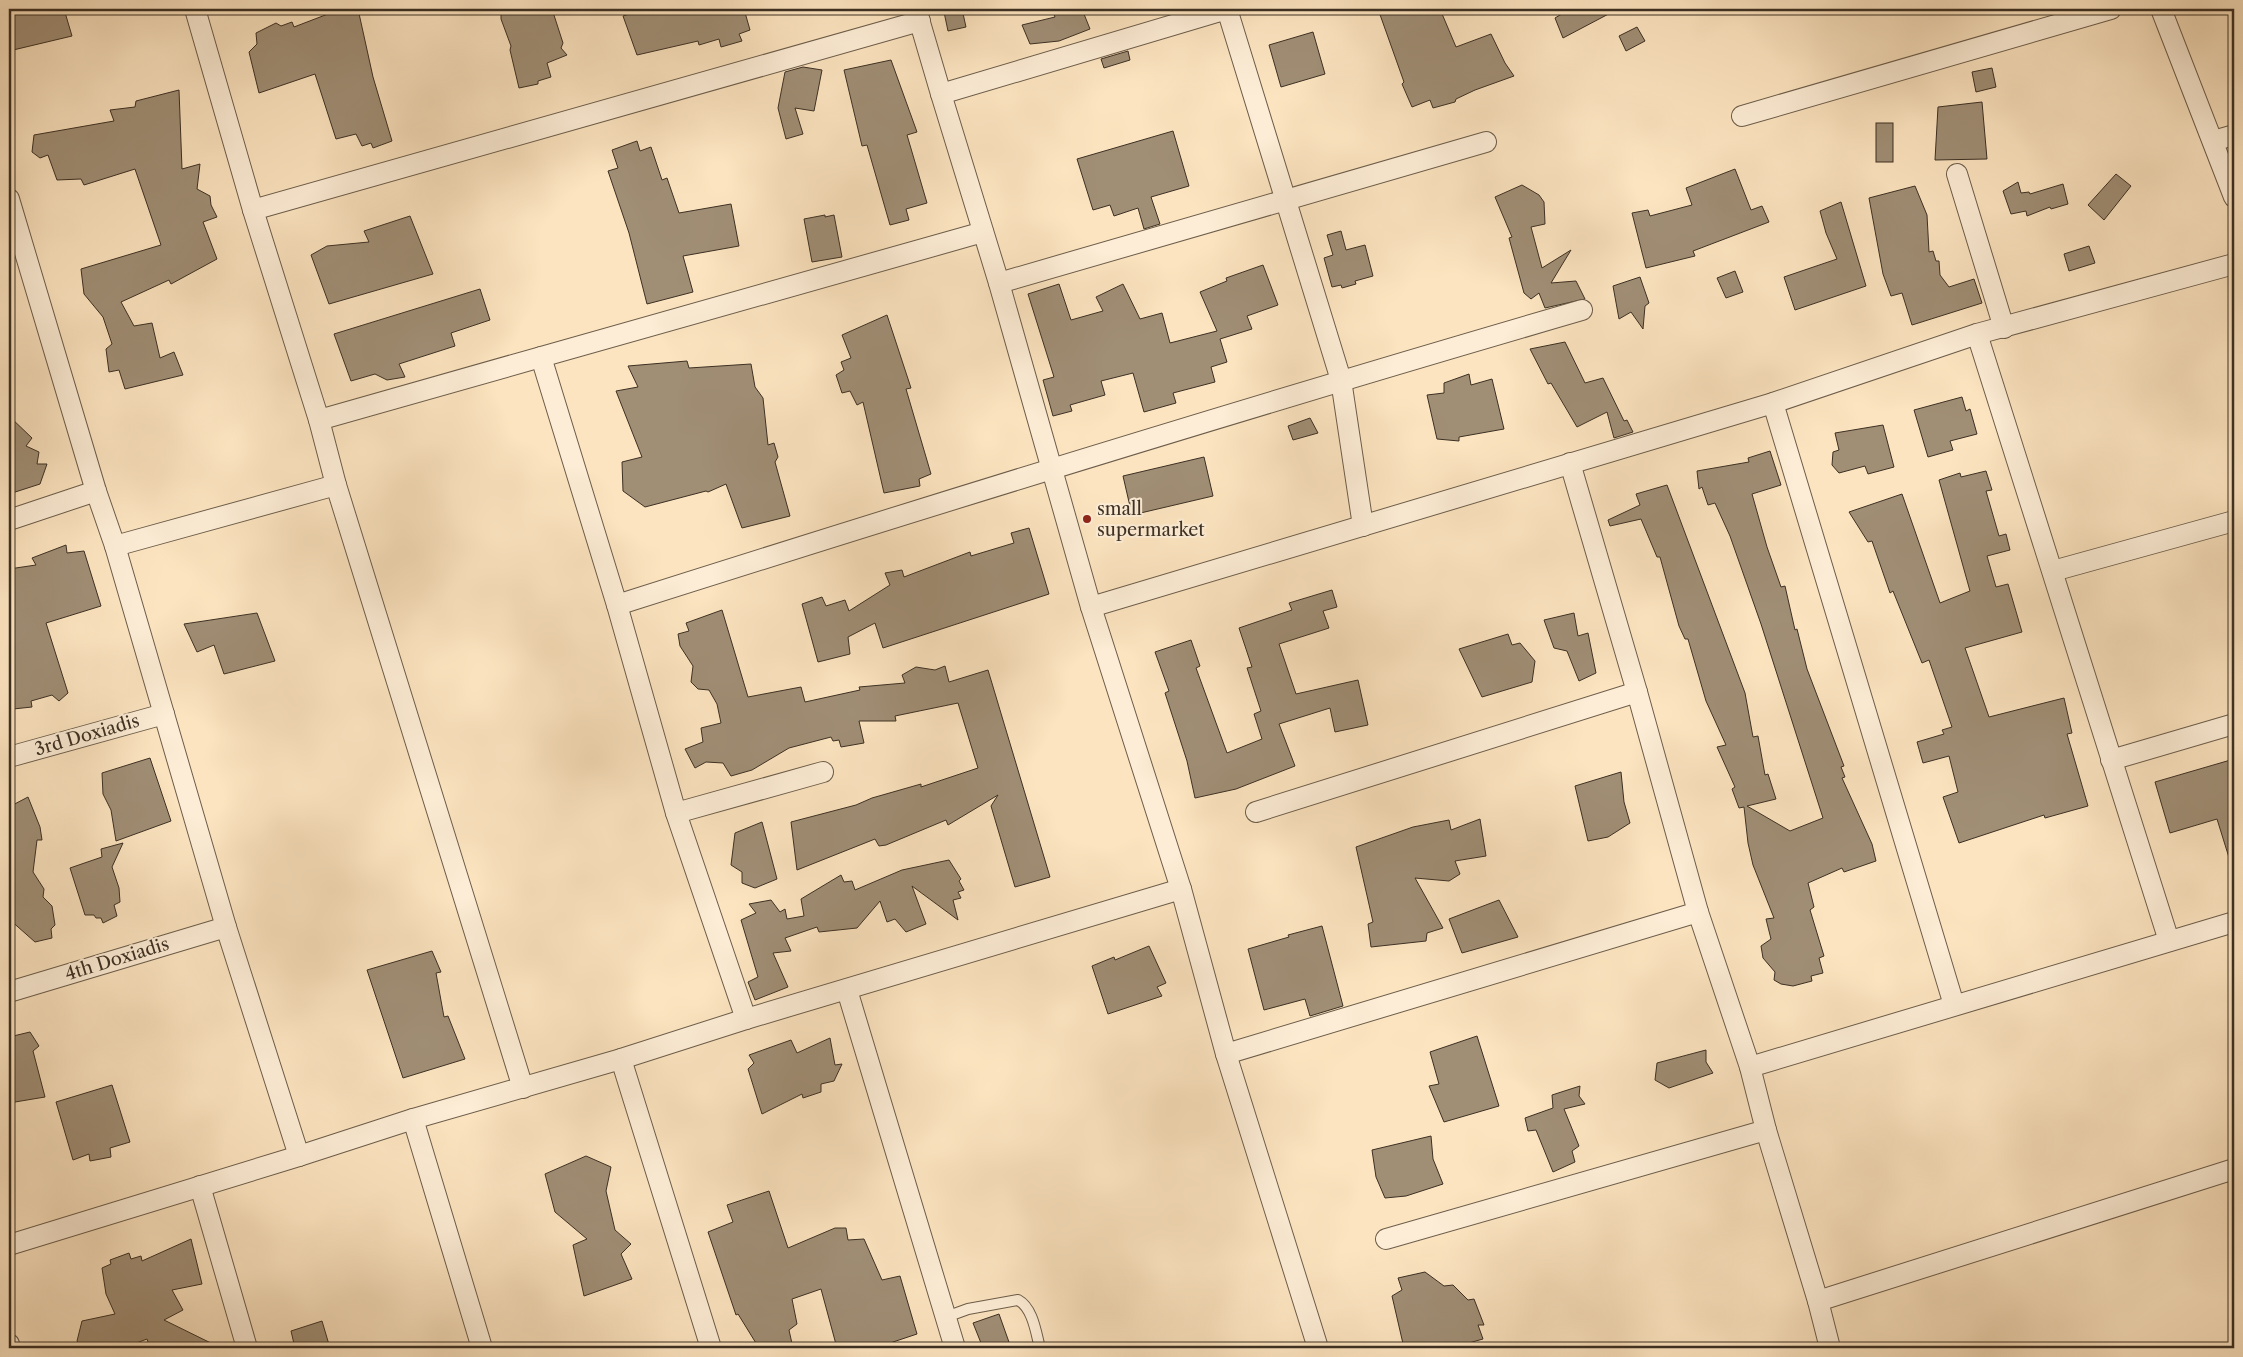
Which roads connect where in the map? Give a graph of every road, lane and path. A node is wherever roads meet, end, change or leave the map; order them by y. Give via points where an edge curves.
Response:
1 (195, 9) edge
2 (2111, 9) edge
3 (2161, 9) edge
4 (918, 15) edge
5 (940, 94) junction
6 (1742, 116) dead end
7 (2234, 135) edge
8 (2213, 141) junction
9 (1486, 142) dead end
10 (1958, 174) dead end
11 (2234, 197) edge
12 (9, 199) edge
13 (1285, 199) junction
14 (252, 210) junction
15 (983, 232) junction
16 (2234, 264) edge
17 (999, 283) junction
18 (1582, 310) dead end
19 (2004, 328) junction
20 (1977, 334) junction
21 (541, 357) junction
22 (1341, 380) junction
23 (1773, 403) junction
24 (319, 420) junction
25 (1570, 463) junction
26 (1051, 468) junction
27 (336, 485) junction
28 (96, 491) junction
29 (9, 520) edge
30 (2234, 521) edge
31 (1363, 526) junction
32 (115, 546) junction
33 (2053, 571) junction
34 (617, 605) junction
35 (1091, 607) junction
36 (1637, 692) junction
37 (164, 714) junction
38 (2234, 724) edge
39 (9, 757) edge
40 (2111, 760) junction
41 (823, 772) dead end
42 (1256, 812) dead end
43 (676, 813) junction
44 (1180, 889) junction
45 (1698, 912) junction
46 (2234, 922) edge
47 (226, 927) junction
48 (2169, 941) junction
49 (847, 990) junction
50 (9, 992) edge
51 (1954, 1005) junction
52 (746, 1019) junction
53 (1226, 1054) junction
54 (621, 1059) junction
55 (1750, 1067) junction
56 (522, 1088) junction
57 (413, 1119) junction
58 (1766, 1130) junction
59 (299, 1156) junction
60 (2234, 1169) edge
61 (200, 1186) junction
62 (1386, 1239) dead end
63 (9, 1245) edge
64 (1818, 1301) junction
65 (946, 1317) junction
66 (9, 1344) edge
67 (10, 1348) edge
68 (247, 1348) edge
69 (482, 1348) edge
70 (711, 1348) edge
71 (955, 1348) edge
72 (1040, 1348) edge
73 (1318, 1348) edge
74 (1830, 1348) edge

1 - 14 street
2 - 6 street
3 - 8 street
4 - 5 street
4 - 14 street
5 - 13 street via 1228,9
5 - 15 street
7 - 8 street
8 - 11 street
9 - 13 street
10 - 19 street
12 - 28 street
13 - 17 street
13 - 22 street
14 - 24 street
15 - 17 street
15 - 21 street
16 - 19 street
17 - 26 street
18 - 22 street
19 - 20 street
20 - 23 street
20 - 33 street
21 - 24 street
21 - 34 street
22 - 26 street
22 - 31 street
23 - 25 street
23 - 51 street
24 - 27 street
25 - 31 street
25 - 36 street
26 - 34 street
26 - 35 street
27 - 32 street
27 - 56 street
28 - 29 street
28 - 32 street
30 - 33 street
31 - 35 street
32 - 37 street
33 - 40 street
34 - 43 street
35 - 44 street
36 - 42 street
36 - 45 street
37 - 39 street, 3rd Doxiadis
37 - 47 street
38 - 40 street
40 - 48 street
41 - 43 street
43 - 52 street
44 - 49 street
44 - 53 street
45 - 53 street
45 - 55 street
46 - 48 street
47 - 50 street, 4th Doxiadis
47 - 59 street
48 - 51 street
49 - 52 street
49 - 65 street
51 - 55 street
52 - 54 street
53 - 73 street
54 - 56 street
54 - 70 street
55 - 58 street
56 - 57 street
57 - 59 street
57 - 69 street
58 - 62 street
58 - 64 street
59 - 61 street
60 - 64 street
61 - 63 street
61 - 68 street
64 - 74 street
65 - 71 street
65 - 72 lane via 968,1309 1018,1300 1024,1303 1032,1318
66 - 67 street

